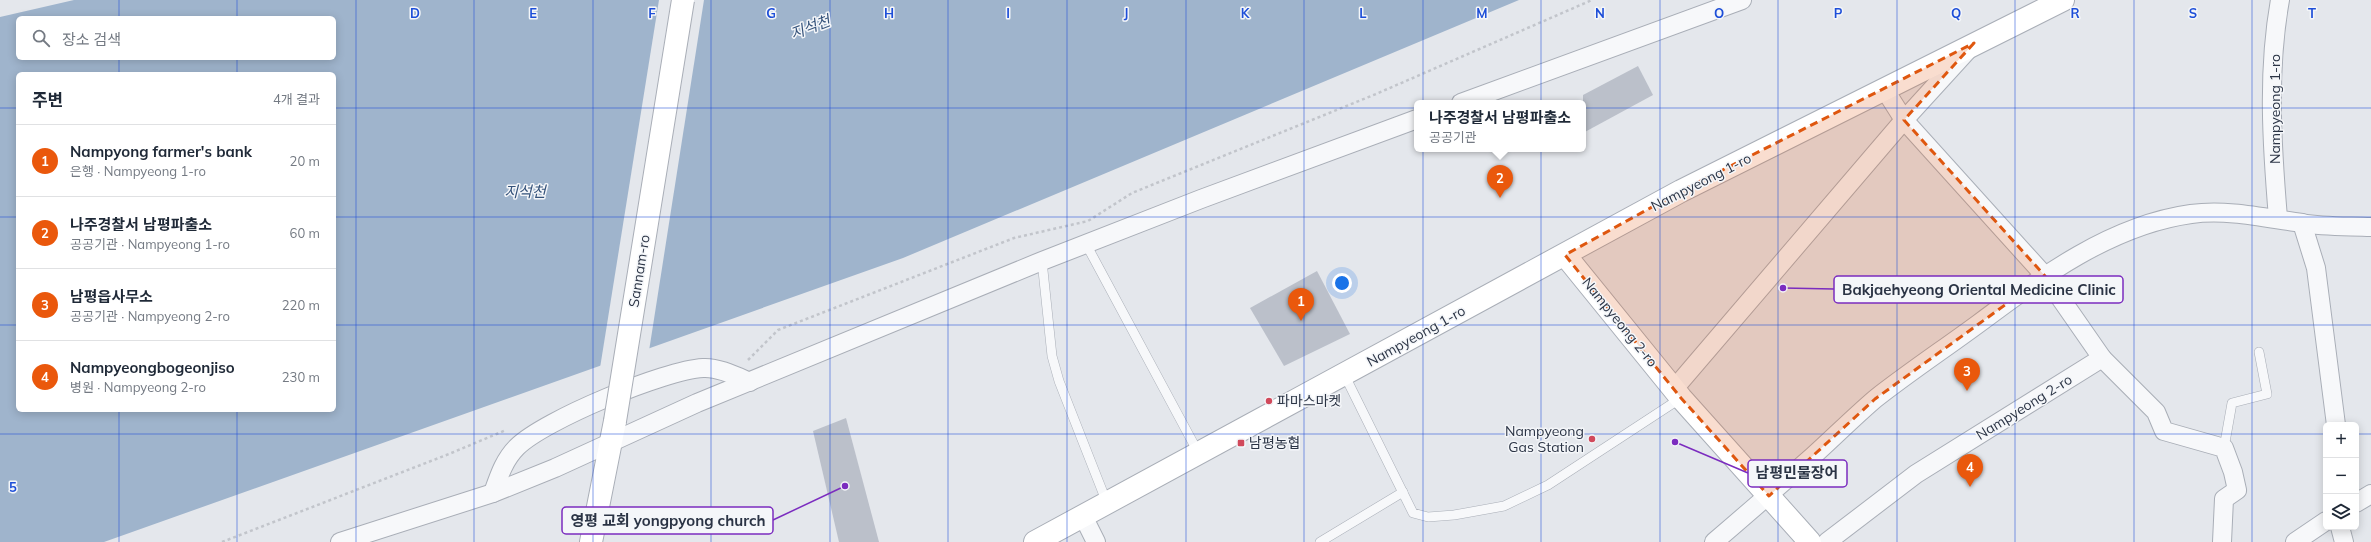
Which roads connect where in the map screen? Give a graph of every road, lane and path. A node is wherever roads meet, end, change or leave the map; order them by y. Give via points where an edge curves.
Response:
1 (683, 0) edge
2 (1592, 0) edge
3 (1742, 0) edge
4 (2063, 0) edge
5 (2280, 0) edge
6 (1974, 43) junction
7 (1884, 90) junction
8 (1469, 100) edge
9 (1414, 120) edge
10 (1904, 120) junction
11 (2278, 218) junction
12 (2302, 223) junction
13 (2371, 227) edge
14 (1086, 244) junction
15 (1565, 255) junction
16 (1042, 261) junction
17 (2045, 276) junction
18 (2259, 352) dead end
19 (2102, 358) junction
20 (1345, 376) junction
21 (742, 378) junction
22 (1678, 394) junction
23 (2336, 422) edge
24 (510, 428) dead end
25 (611, 442) junction
26 (2224, 448) junction
27 (1199, 454) junction
28 (1403, 492) junction
29 (493, 493) junction
30 (2371, 494) edge
31 (1769, 496) junction
32 (2359, 501) edge
33 (1107, 503) junction
34 (1084, 516) junction
35 (2323, 523) edge
36 (2341, 530) edge
37 (222, 542) edge
38 (340, 542) edge
39 (592, 542) edge
40 (1035, 542) edge
41 (1096, 542) edge
42 (1320, 542) edge
43 (1714, 542) edge
44 (1810, 542) edge
45 (1827, 542) edge
46 (2222, 542) edge
47 (2294, 542) edge
48 (2344, 542) edge

1 - 25 street, Sannam-ro, bridge
2 - 21 path via 1376,94 1132,193 1088,221 1014,238 778,330
3 - 8 street
4 - 6 street, Nampyeong 1-ro
5 - 11 street, Nampyeong 1-ro via 2273,67 2272,136
6 - 7 street, Nampyeong 1-ro
6 - 10 street
7 - 10 street
7 - 15 street, Nampyeong 1-ro via 1682,191
9 - 14 street
10 - 17 street
10 - 22 street
11 - 12 street
11 - 17 street via 2224,212 2166,219 2093,246
12 - 13 street
12 - 23 street via 2316,268
14 - 16 street
14 - 27 lane
15 - 20 street, Nampyeong 1-ro
15 - 22 street, Nampyeong 2-ro
16 - 21 street
16 - 33 lane via 1052,356 1059,381
17 - 19 street
17 - 31 street via 1875,400
18 - 26 lane via 2267,394 2232,403
19 - 26 street via 2156,412 2164,431
19 - 45 street, Nampyeong 2-ro via 1916,474
20 - 27 street, Nampyeong 1-ro
20 - 28 lane
21 - 25 street
21 - 29 street via 705,368 689,370 662,376 585,408 536,433 517,447 501,470
22 - 28 lane via 1548,485 1504,506 1428,517 1413,513
22 - 31 street, Nampyeong 2-ro
24 - 37 path
25 - 29 street
25 - 39 street, Sannam-ro
26 - 46 street via 2237,490 2224,499
27 - 33 street, Nampyeong 1-ro
28 - 42 lane
29 - 38 street
30 - 32 street
31 - 43 street
31 - 44 street, Nampyeong 2-ro
33 - 34 street, Nampyeong 1-ro
34 - 40 street, Nampyeong 1-ro
34 - 41 street
35 - 47 street
36 - 48 street

